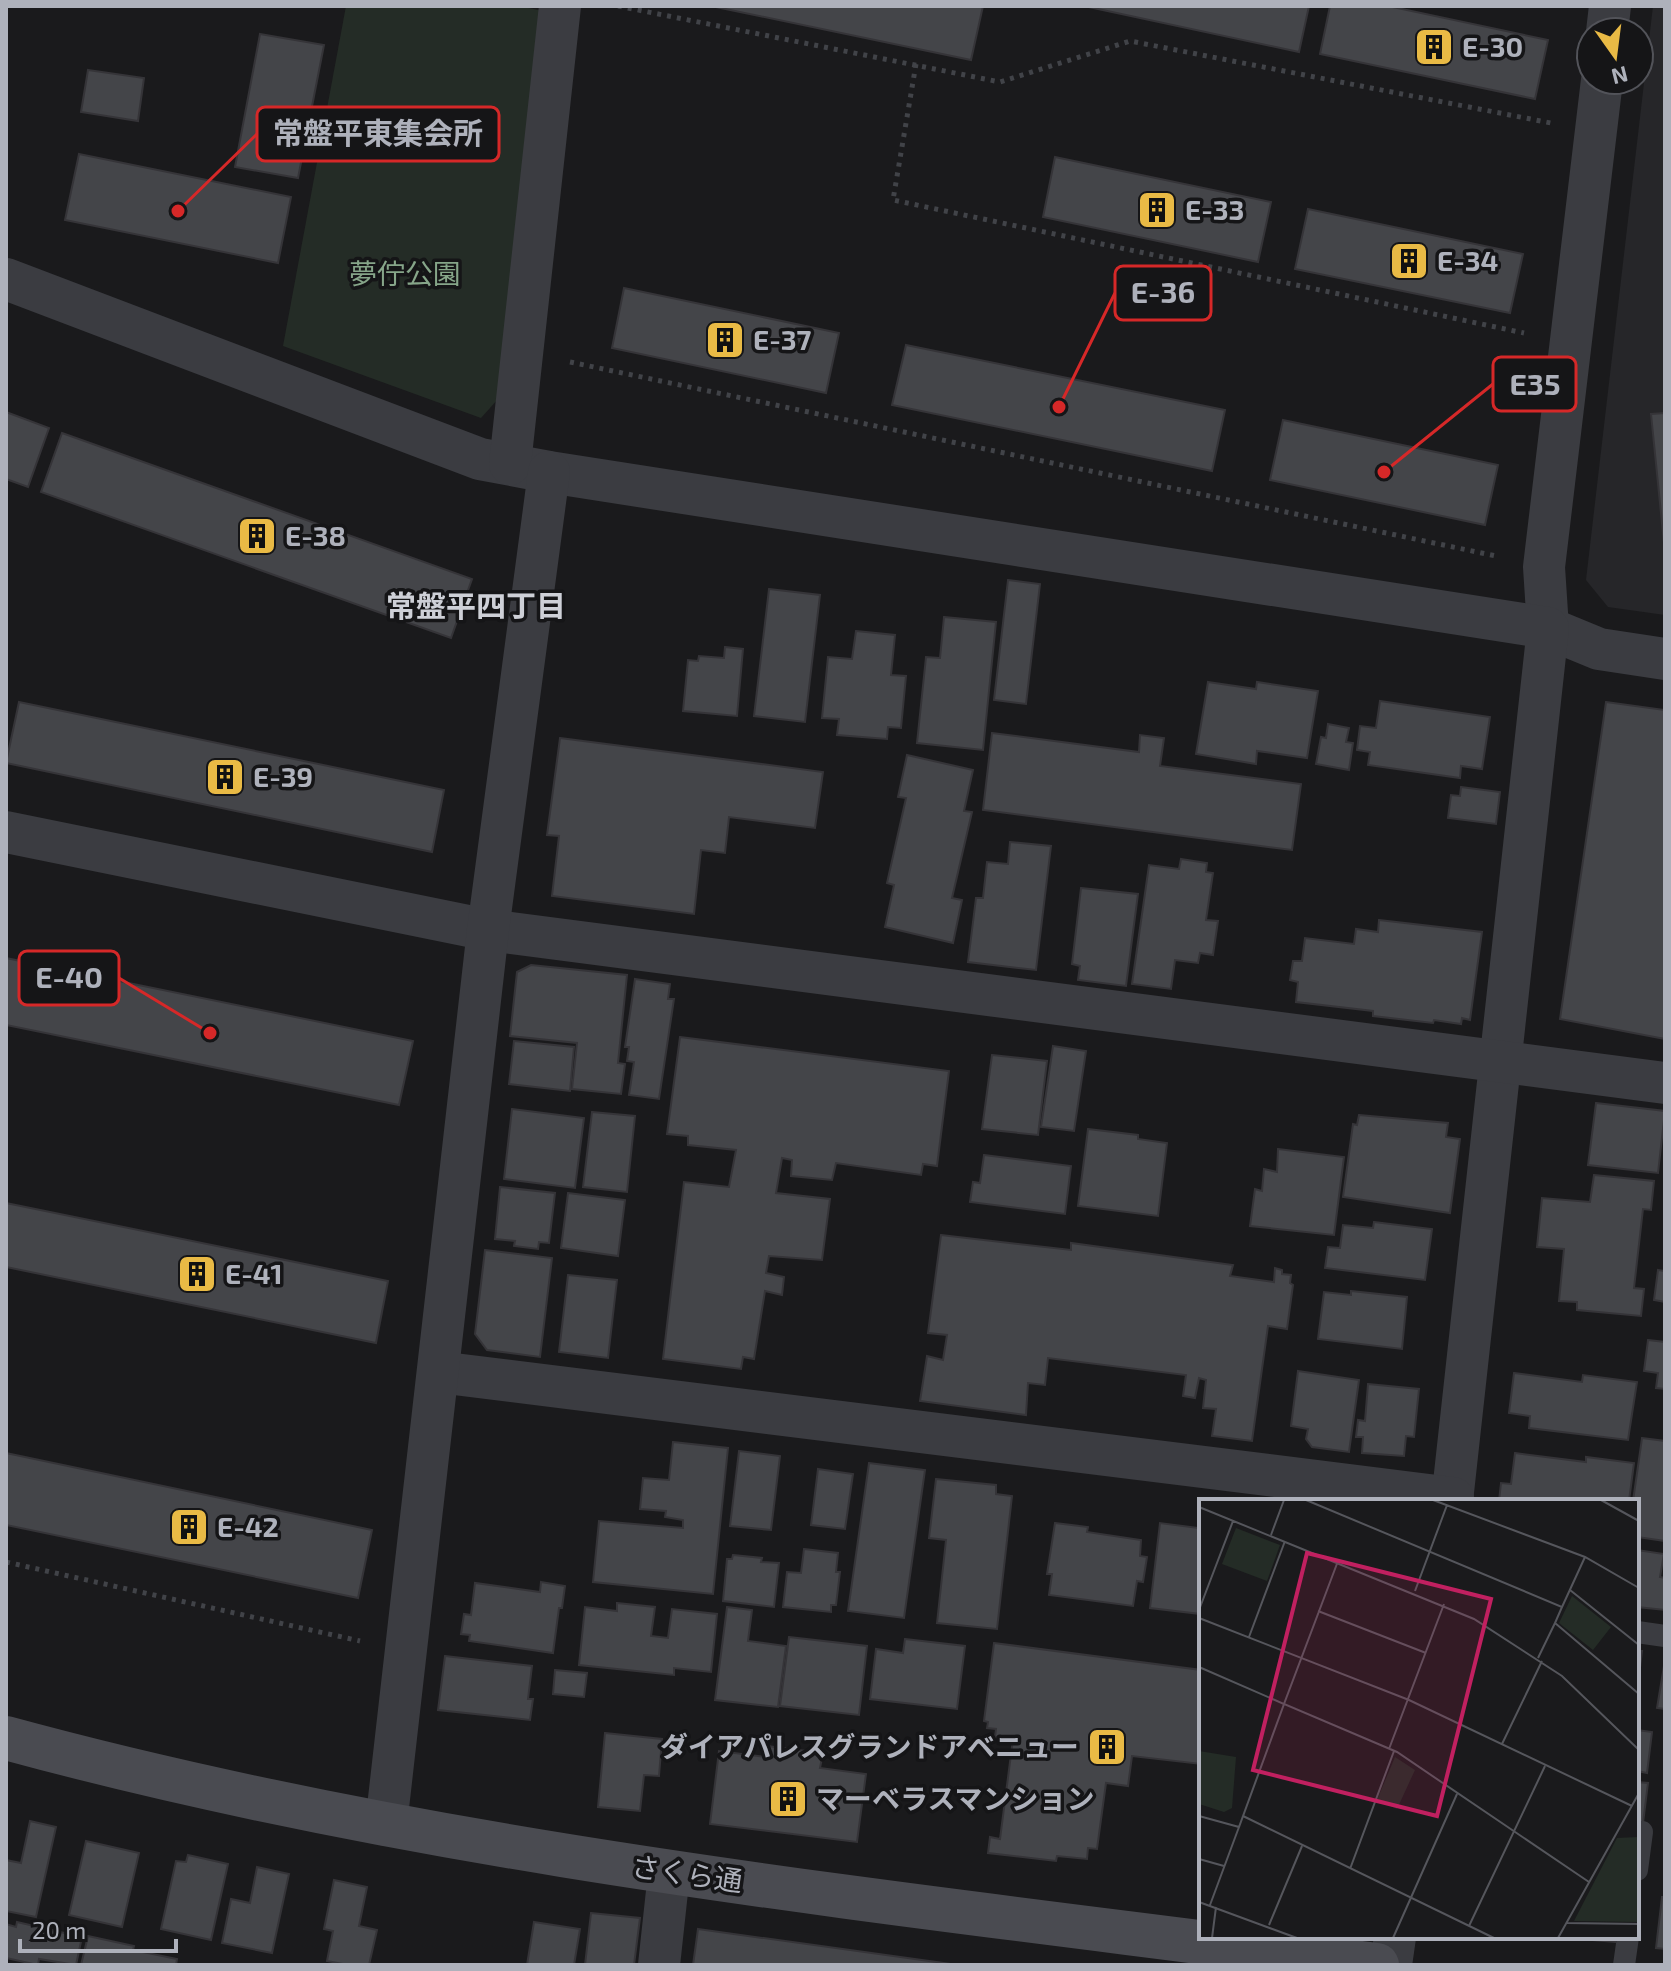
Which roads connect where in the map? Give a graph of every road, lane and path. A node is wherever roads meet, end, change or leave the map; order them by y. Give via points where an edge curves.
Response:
1 (560, 6) edge
2 (618, 6) edge
3 (916, 64) junction
4 (1600, 96) edge
5 (1596, 133) junction
6 (6, 279) edge
7 (1538, 336) dead end
8 (522, 352) junction
9 (529, 468) junction
10 (1544, 567) junction
11 (1548, 628) junction
12 (1665, 659) edge
13 (6, 832) edge
14 (488, 930) junction
15 (1502, 1061) junction
16 (1665, 1083) edge
17 (438, 1372) junction
18 (1444, 1499) edge
19 (1452, 1499) edge
20 (6, 1562) edge
21 (1639, 1632) edge
22 (1665, 1636) edge
23 (406, 1651) junction
24 (6, 1738) edge
25 (386, 1825) junction
26 (1642, 1832) dead end
27 (1639, 1855) edge
28 (669, 1873) junction
29 (1395, 1939) edge
30 (1628, 1939) edge
31 (659, 1965) edge
32 (1377, 1965) edge
33 (1391, 1965) edge
34 (1624, 1965) edge

1 - 8 street
2 - 3 path
3 - 5 path via 1000,82 1130,41
3 - 7 path via 893,200
4 - 5 street
5 - 10 street
6 - 9 street via 480,459
8 - 9 street
8 - 10 path
9 - 11 street
9 - 14 street
10 - 11 street
11 - 12 street via 1599,649
11 - 15 street
13 - 14 street
14 - 15 street
14 - 17 street
15 - 16 street
15 - 19 street
17 - 18 street
17 - 23 street
20 - 23 path
21 - 22 lane
23 - 25 street
24 - 25 street, さくら通 via 104,1765
25 - 28 street, さくら通
26 - 27 lane
28 - 31 street
28 - 32 street, さくら通
29 - 33 street
30 - 34 lane

